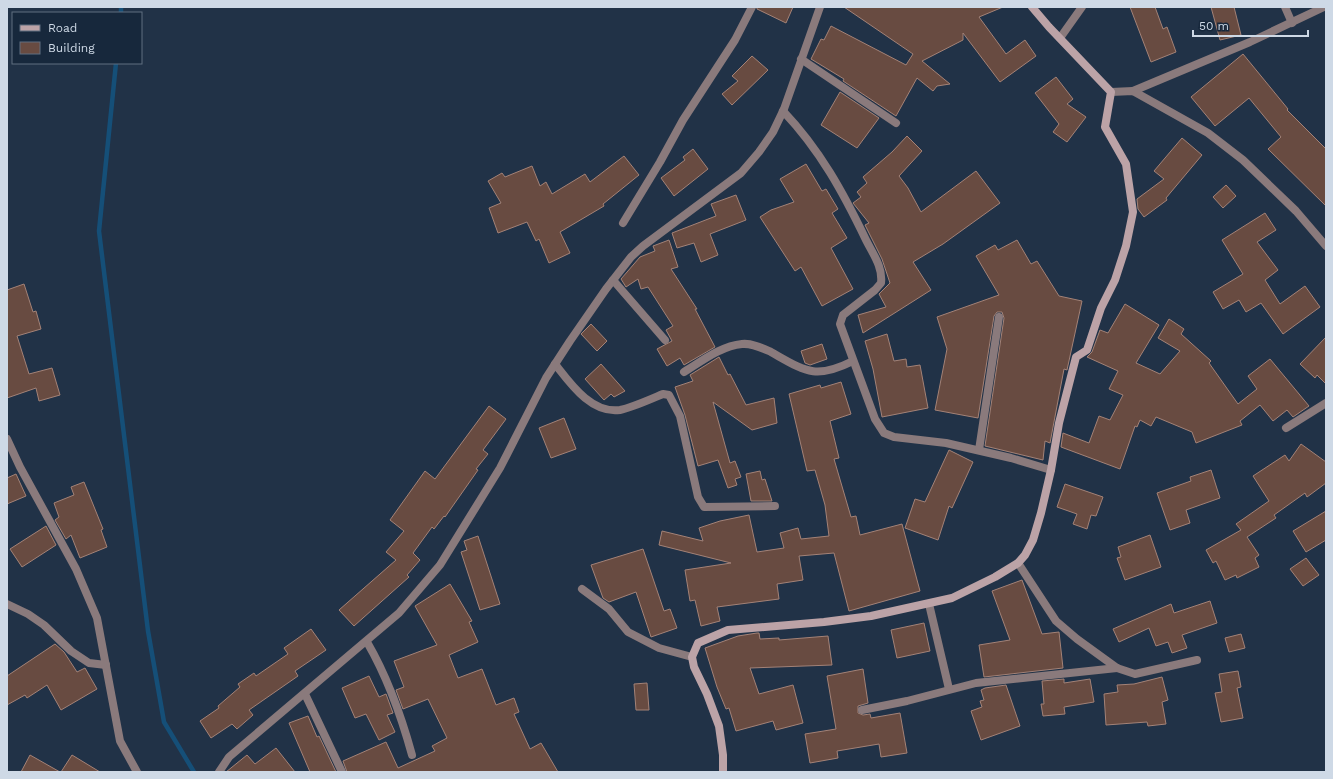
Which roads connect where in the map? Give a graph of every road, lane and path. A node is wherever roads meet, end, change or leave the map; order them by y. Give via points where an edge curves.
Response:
1 (752, 7) edge
2 (820, 7) edge
3 (1032, 7) edge
4 (1082, 7) edge
5 (1285, 7) edge
6 (1324, 7) edge
7 (1292, 23) junction
8 (1060, 38) junction
9 (801, 59) junction
10 (1133, 91) junction
11 (1111, 92) junction
12 (783, 111) junction
13 (896, 123) dead end
14 (623, 223) dead end
15 (1326, 246) edge
16 (613, 280) junction
17 (999, 318) dead end
18 (666, 340) dead end
19 (853, 361) junction
20 (555, 364) junction
21 (684, 372) dead end
22 (1326, 404) edge
23 (1286, 428) dead end
24 (7, 439) edge
25 (979, 450) junction
26 (1051, 470) junction
27 (775, 506) dead end
28 (1018, 563) junction
29 (582, 589) dead end
30 (7, 604) edge
31 (929, 604) junction
32 (367, 642) junction
33 (692, 657) junction
34 (1197, 660) dead end
35 (106, 665) junction
36 (1117, 668) junction
37 (948, 689) junction
38 (304, 694) junction
39 (862, 710) dead end
40 (412, 755) dead end
41 (137, 772) edge
42 (219, 772) edge
43 (342, 772) edge
44 (723, 772) edge

1 - 14 street via 735,40 683,120
2 - 9 street
3 - 8 street
4 - 8 street
5 - 7 street
6 - 7 street
7 - 10 street
8 - 11 street
9 - 12 street
9 - 13 street
10 - 11 street
10 - 15 street via 1208,133 1243,160 1296,211
11 - 26 street via 1105,127 1126,164 1133,212 1115,280 1101,308 1087,350 1076,357 1059,423
12 - 16 street via 760,152 741,173 643,246
12 - 19 street via 803,132 825,162 845,196 880,268 881,283 841,318 840,324
16 - 18 street
16 - 20 street
17 - 25 street
19 - 21 street via 837,368 814,372 794,366 759,346 742,344 717,352
19 - 25 street via 875,419 884,433 894,437
20 - 27 street via 575,389 593,403 605,408 621,410 664,394 669,395 680,416 698,497 704,507
20 - 32 street via 500,468 450,551 408,603
22 - 23 street
24 - 35 street via 76,569 97,618
25 - 26 street
26 - 28 street via 1033,540
28 - 31 street via 952,598
28 - 36 street via 1056,621
29 - 33 street via 609,609 628,632 660,648
30 - 35 street via 44,625 71,651 89,663
31 - 33 street via 871,616 728,630 698,643
31 - 37 street
32 - 38 street
32 - 40 street via 392,691
33 - 44 street via 719,726
34 - 36 street via 1135,674
35 - 41 street via 120,741
36 - 37 street via 976,682
37 - 39 street
38 - 42 street via 230,757
38 - 43 street

